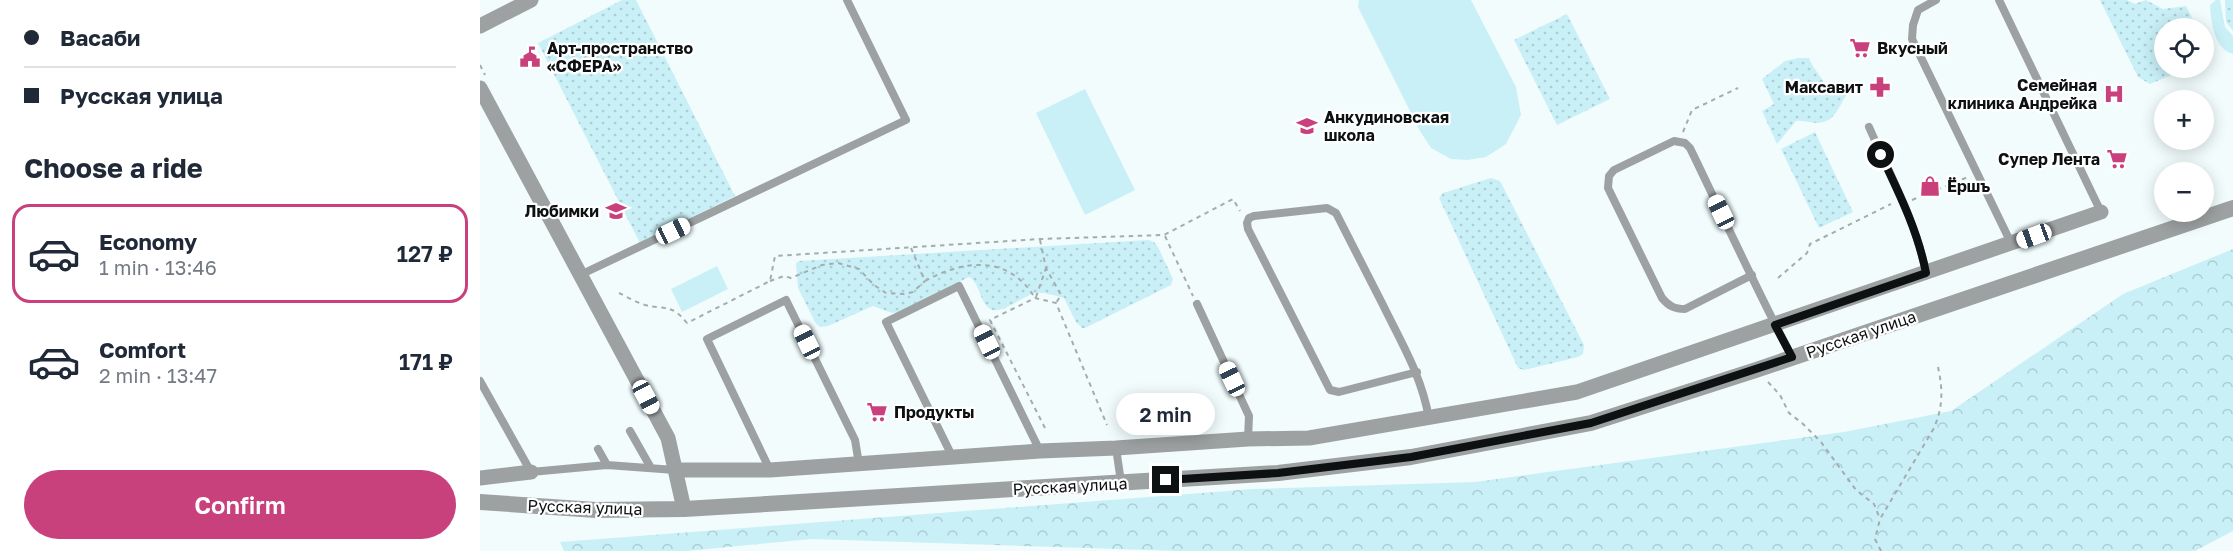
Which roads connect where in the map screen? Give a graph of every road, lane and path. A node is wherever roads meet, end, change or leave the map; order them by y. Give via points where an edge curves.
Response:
1 (531, 0) edge
2 (847, 0) edge
3 (1936, 0) edge
4 (1999, 0) edge
5 (480, 26) edge
6 (480, 88) edge
7 (1738, 88) dead end
8 (1869, 127) dead end
9 (1680, 141) junction
10 (1961, 180) dead end
11 (1903, 201) junction
12 (2233, 208) edge
13 (2101, 212) joint
14 (1246, 223) junction
15 (1164, 235) junction
16 (1040, 239) junction
17 (2011, 244) junction
18 (911, 248) junction
19 (1046, 268) junction
20 (1926, 273) junction
21 (580, 275) junction
22 (1752, 276) junction
23 (1778, 278) dead end
24 (770, 281) junction
25 (925, 281) junction
26 (619, 293) dead end
27 (1035, 298) junction
28 (1056, 303) junction
29 (1197, 304) joint
30 (1775, 325) junction
31 (1792, 357) junction
32 (1938, 367) dead end
33 (1756, 370) junction
34 (1417, 372) junction
35 (480, 381) edge
36 (1429, 418) junction
37 (1107, 425) dead end
38 (1045, 428) dead end
39 (630, 431) dead end
40 (1248, 439) junction
41 (598, 448) dead end
42 (1116, 448) junction
43 (1040, 451) junction
44 (952, 456) junction
45 (859, 464) junction
46 (608, 465) junction
47 (651, 468) junction
48 (675, 470) junction
49 (770, 470) junction
50 (531, 472) junction
51 (480, 478) edge
52 (1121, 483) junction
53 (480, 501) edge
54 (684, 509) junction
55 (1880, 519) junction
56 (1881, 551) edge

1 - 5 street
2 - 21 lane via 906,120
3 - 17 lane via 1918,10 1912,39
4 - 13 lane
6 - 21 street
7 - 9 path via 1692,110
8 - 11 lane
9 - 22 lane via 1690,148
9 - 22 lane via 1614,170 1607,183 1662,298 1667,305 1684,309
10 - 11 path
11 - 20 lane via 1922,250
11 - 23 path via 1810,244 1807,254
12 - 31 street, Русская улица
13 - 17 street
14 - 15 path via 1233,199
14 - 34 lane via 1254,216 1327,208 1336,213
14 - 34 lane via 1330,390 1339,392
15 - 16 path
15 - 29 path
16 - 18 path
16 - 19 path
17 - 20 street
18 - 24 path via 775,256
18 - 25 path
19 - 27 path
19 - 28 path via 1061,295
20 - 30 street
21 - 48 street via 668,438
22 - 30 lane
24 - 25 path via 838,263 859,269 886,293 913,292
24 - 26 path via 687,323 663,306 645,305
25 - 27 path via 968,265 994,265 1027,284
27 - 28 path
27 - 38 path via 990,320
28 - 37 path
29 - 40 lane via 1250,417
30 - 31 lane
30 - 36 street via 1577,392
31 - 33 street, Русская улица
32 - 55 path via 1943,390 1941,413
33 - 52 street, Русская улица via 1591,423 1411,457 1278,473
33 - 55 path via 1780,395 1789,413 1821,442 1856,490 1874,504
34 - 36 lane
35 - 50 lane
36 - 40 street via 1309,438
39 - 47 lane
40 - 42 street
41 - 46 lane
42 - 43 street
42 - 52 lane
43 - 44 street
43 - 44 lane via 959,286 886,322
44 - 45 street
45 - 49 street
45 - 49 lane via 855,440 786,300 707,339
46 - 47 lane
46 - 50 lane
47 - 48 lane
48 - 49 street
48 - 54 street
50 - 51 street
52 - 54 street, Русская улица
53 - 54 street, Русская улица via 596,510
55 - 56 path via 1875,539

